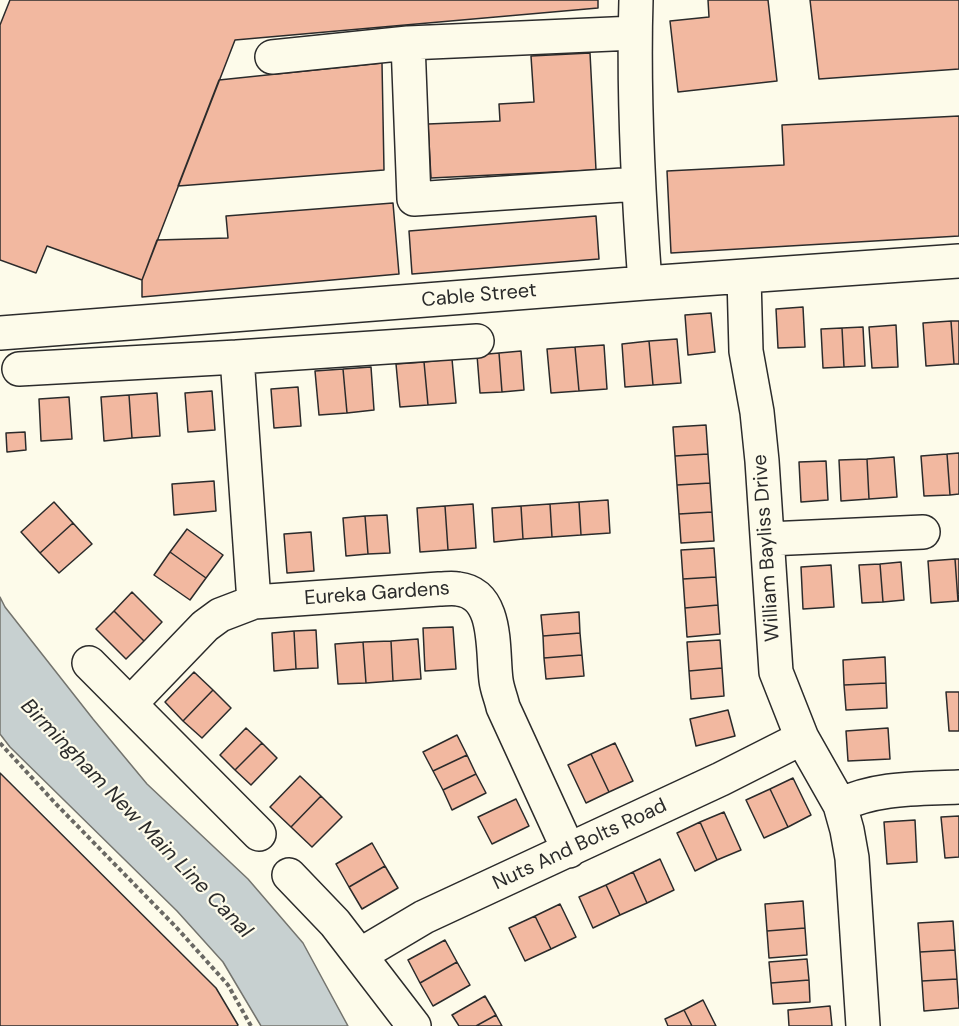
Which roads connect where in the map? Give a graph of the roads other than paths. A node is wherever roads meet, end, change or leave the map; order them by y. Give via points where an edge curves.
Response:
1 (636, 0) edge
2 (635, 33) junction
3 (408, 43) junction
4 (272, 57) dead end
5 (638, 184) junction
6 (959, 261) edge
7 (744, 277) junction
8 (645, 283) junction
9 (0, 333) edge
10 (477, 341) dead end
11 (237, 357) junction
12 (19, 369) dead end
13 (923, 532) dead end
14 (768, 539) junction
15 (254, 602) junction
16 (89, 663) dead end
17 (130, 704) junction
18 (802, 738) junction
19 (959, 787) edge
20 (840, 805) junction
21 (259, 834) dead end
22 (569, 851) junction
23 (289, 875) dead end
24 (360, 955) junction
25 (414, 1026) edge
26 (863, 1026) edge

1 - 2 street
2 - 3 street
2 - 5 street
3 - 4 street
3 - 5 street via 414,199
5 - 8 street
6 - 7 street, Cable Street
7 - 8 street, Cable Street
7 - 14 street, William Bayliss Drive via 746,351 759,431
8 - 9 street, Cable Street
10 - 11 street
11 - 12 street
11 - 15 street
13 - 14 street
14 - 18 street, William Bayliss Drive via 776,672
15 - 17 street, Eureka Gardens via 205,626
15 - 22 street, Eureka Gardens via 439,589 460,589 476,597 487,610 491,624 496,682 503,707
16 - 17 street
17 - 21 street
18 - 20 street, William Bayliss Drive
18 - 22 street, Nuts And Bolts Road
19 - 20 street via 883,791
20 - 26 street, William Bayliss Drive via 852,858
22 - 24 street, Nuts And Bolts Road via 423,917
23 - 24 street
24 - 25 street

